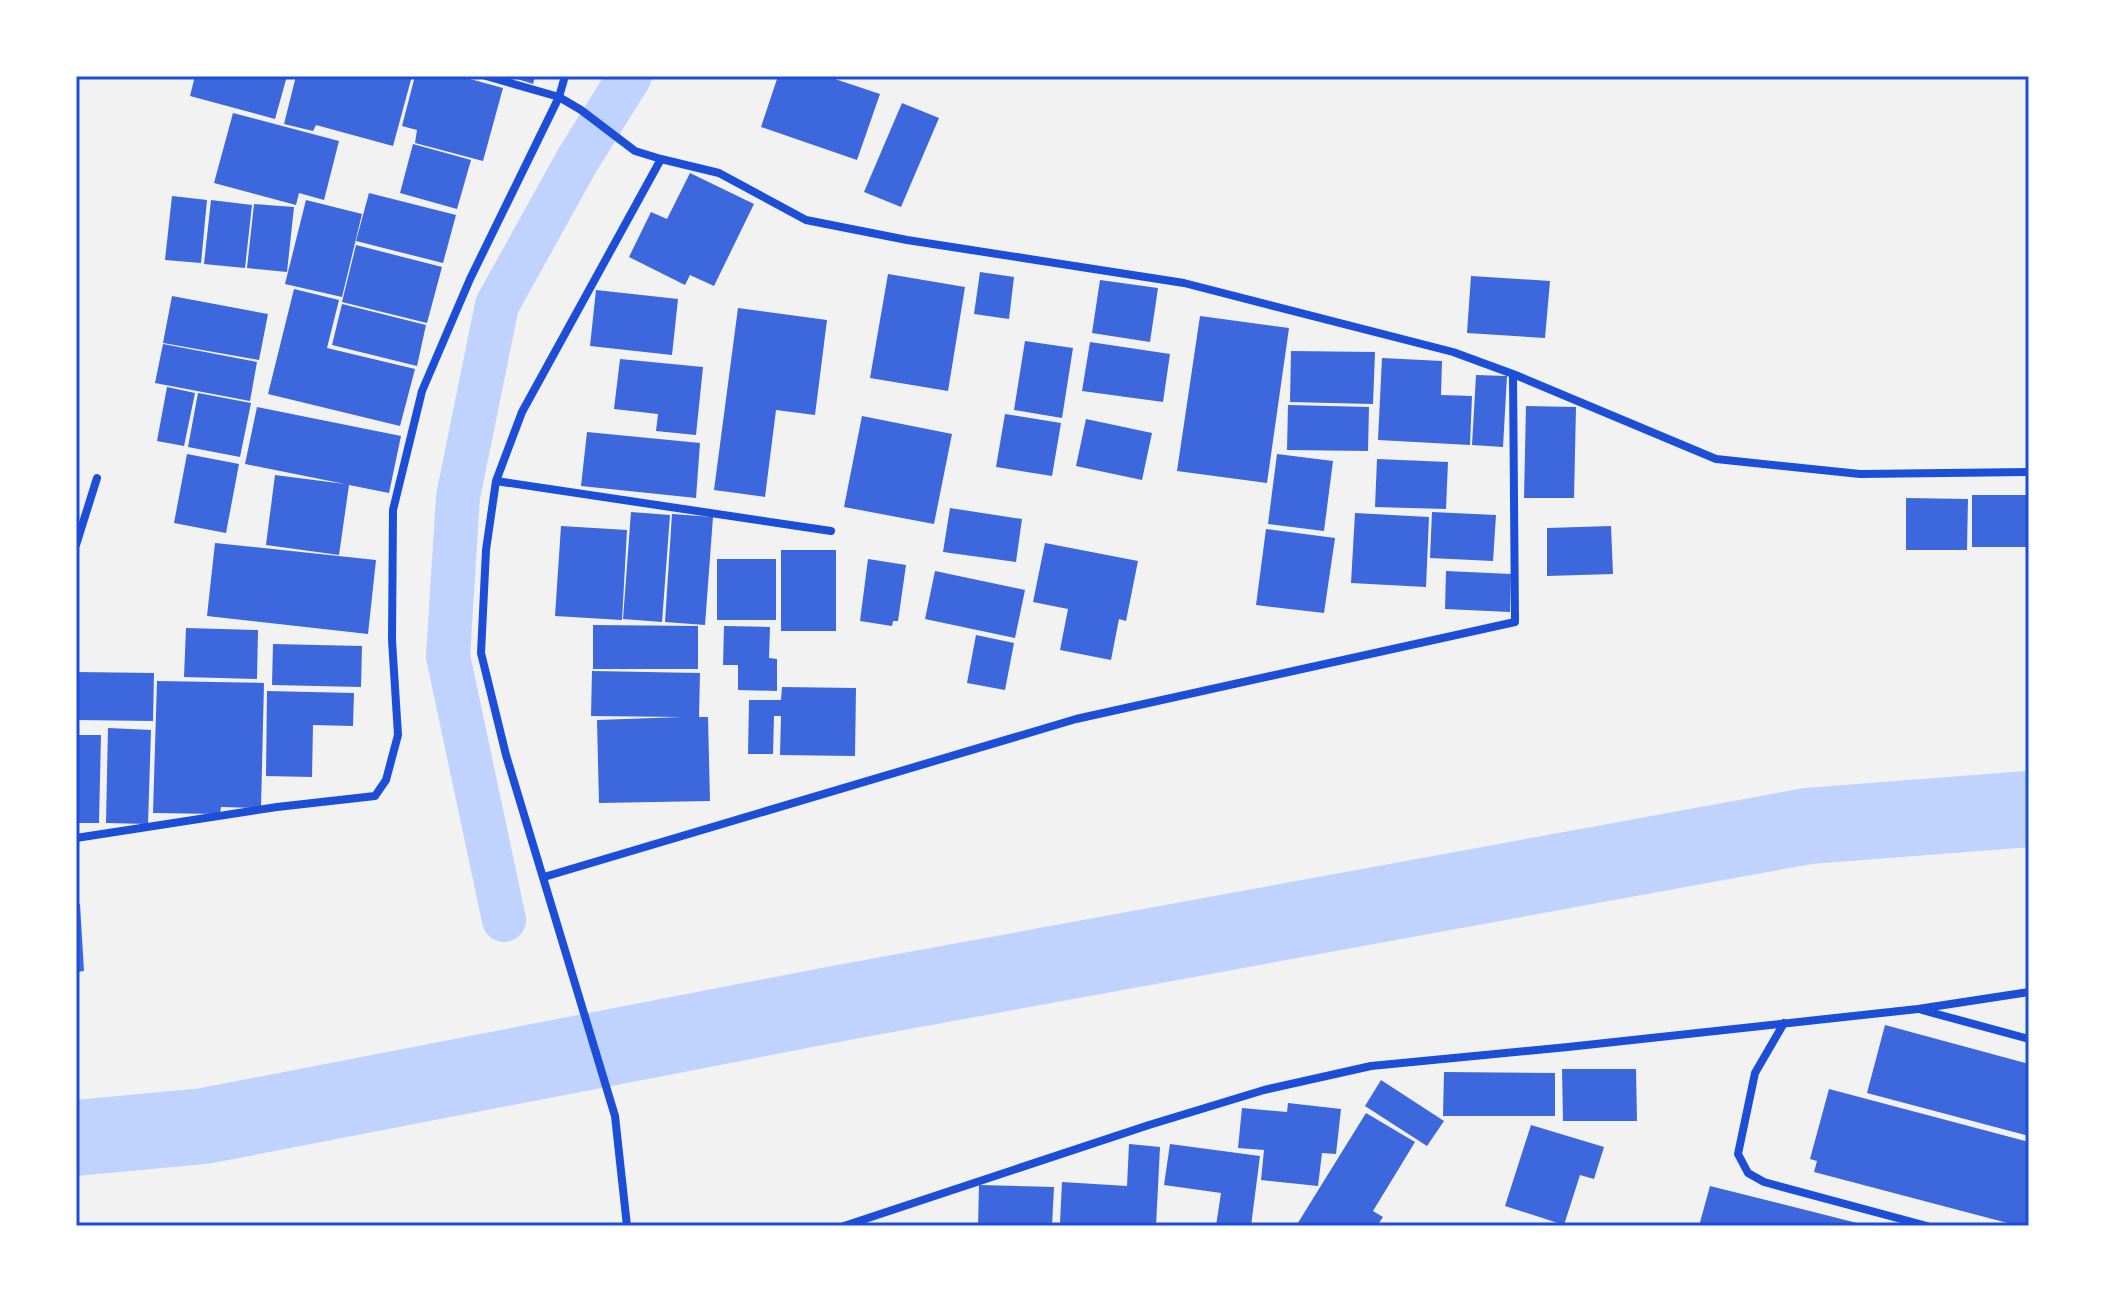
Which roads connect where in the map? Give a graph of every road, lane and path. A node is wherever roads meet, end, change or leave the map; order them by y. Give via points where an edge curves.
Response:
1 (486, 76) edge
2 (565, 76) edge
3 (559, 97) junction
4 (661, 159) junction
5 (1513, 374) junction
6 (2029, 472) edge
7 (97, 478) dead end
8 (496, 481) junction
9 (831, 531) dead end
10 (76, 545) edge
11 (76, 838) edge
12 (544, 877) junction
13 (2029, 992) edge
14 (1918, 1009) junction
15 (1784, 1023) junction
16 (2029, 1039) edge
17 (627, 1226) edge
18 (848, 1226) edge
19 (1927, 1226) edge

1 - 3 street
2 - 3 street
3 - 4 street via 635,151
3 - 11 street via 422,391 393,510 398,735 386,780 375,796
4 - 5 street via 719,173 806,220 1184,283 1453,352
4 - 8 street via 522,412
5 - 6 street via 1716,459 1860,474
5 - 12 street via 1515,622 1076,719
7 - 10 street
8 - 9 street
8 - 12 street via 481,653
12 - 17 street via 615,1116
13 - 14 street
14 - 15 street
14 - 16 street
15 - 18 street via 1371,1066 1264,1090 1149,1125
15 - 19 street via 1755,1073 1738,1154 1748,1173 1764,1182

